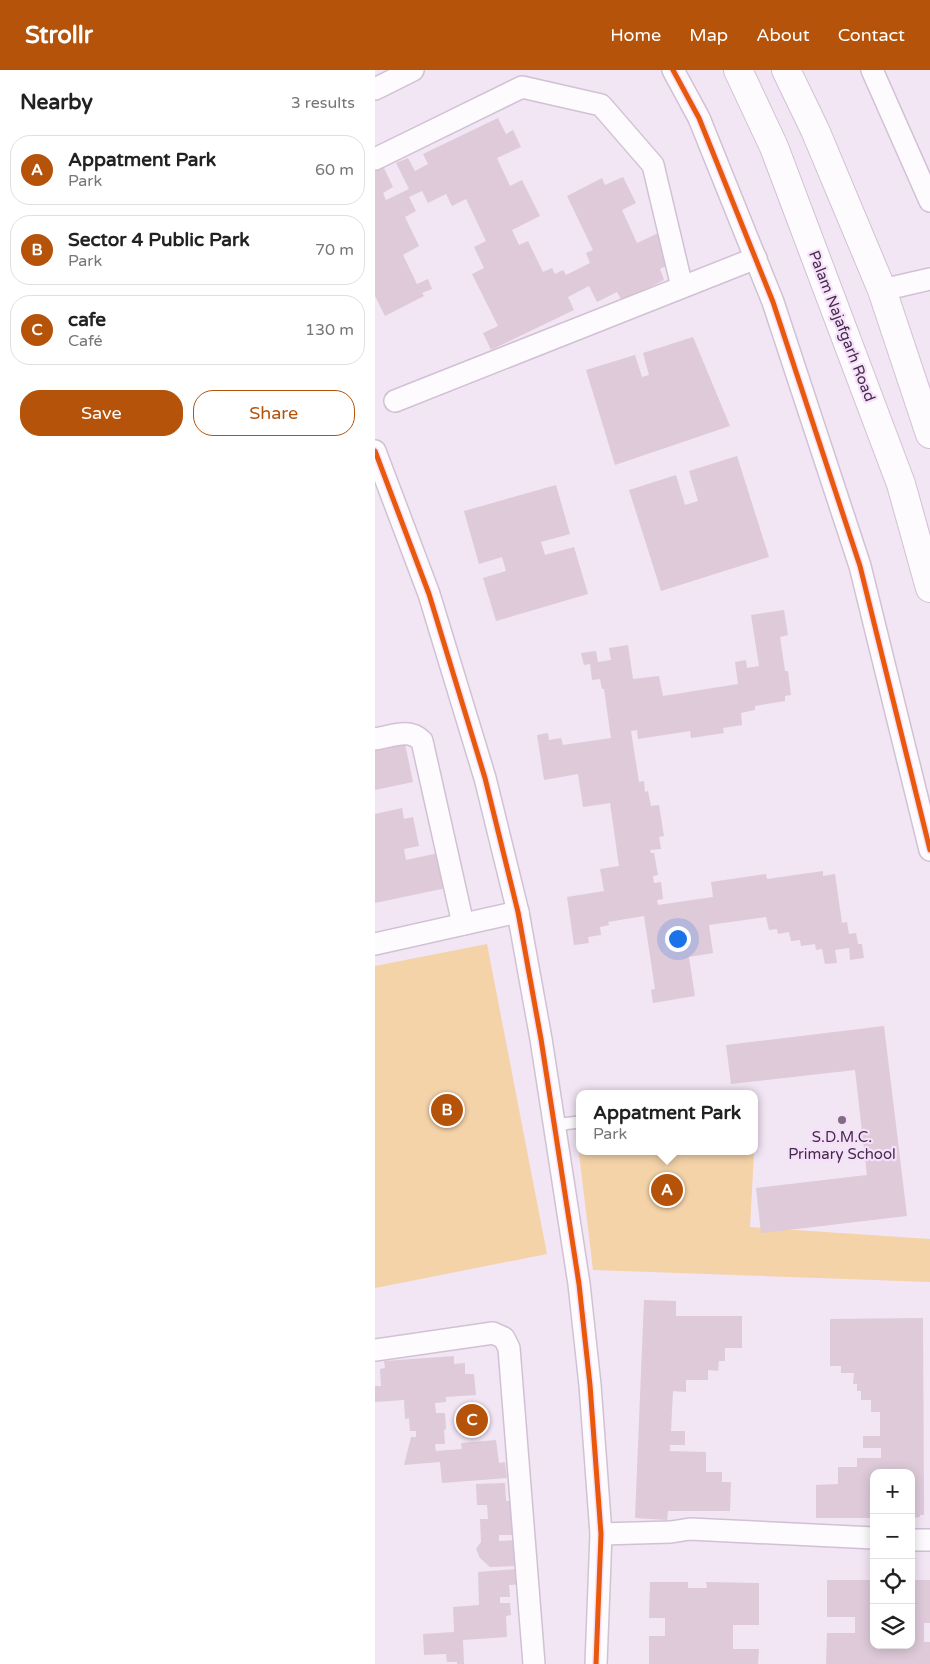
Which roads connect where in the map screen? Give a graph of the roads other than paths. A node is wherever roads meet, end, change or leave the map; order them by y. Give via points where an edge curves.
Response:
1 (413, 70) edge
2 (673, 70) edge
3 (738, 70) edge
4 (786, 70) edge
5 (871, 70) edge
6 (375, 89) edge
7 (375, 159) edge
8 (930, 201) edge
9 (755, 258) junction
10 (930, 279) edge
11 (682, 287) junction
12 (882, 290) junction
13 (395, 400) dead end
14 (930, 434) edge
15 (375, 451) edge
16 (930, 588) edge
17 (375, 739) edge
18 (930, 850) edge
19 (518, 912) junction
20 (463, 924) junction
21 (375, 944) edge
22 (576, 1122) edge
23 (554, 1125) junction
24 (375, 1350) edge
25 (601, 1534) junction
26 (870, 1538) edge
27 (915, 1540) edge
28 (930, 1540) edge
29 (534, 1664) edge
30 (596, 1664) edge

1 - 6 street
2 - 9 street via 699,118
3 - 16 main road, Palam Najafgarh Road via 774,147 901,484
4 - 12 main road via 815,130
5 - 8 street
7 - 11 street via 522,87 601,105 653,165
9 - 11 street
9 - 18 street via 773,302 860,566
10 - 12 street
11 - 13 street
12 - 14 main road
15 - 19 street via 429,594 485,778
17 - 20 street via 407,733 415,734 422,741
19 - 20 street
19 - 23 street
20 - 21 street
22 - 23 lane
23 - 25 street via 579,1284
24 - 29 street via 493,1333 504,1338 510,1358
25 - 26 street via 690,1529
25 - 30 street
27 - 28 street

